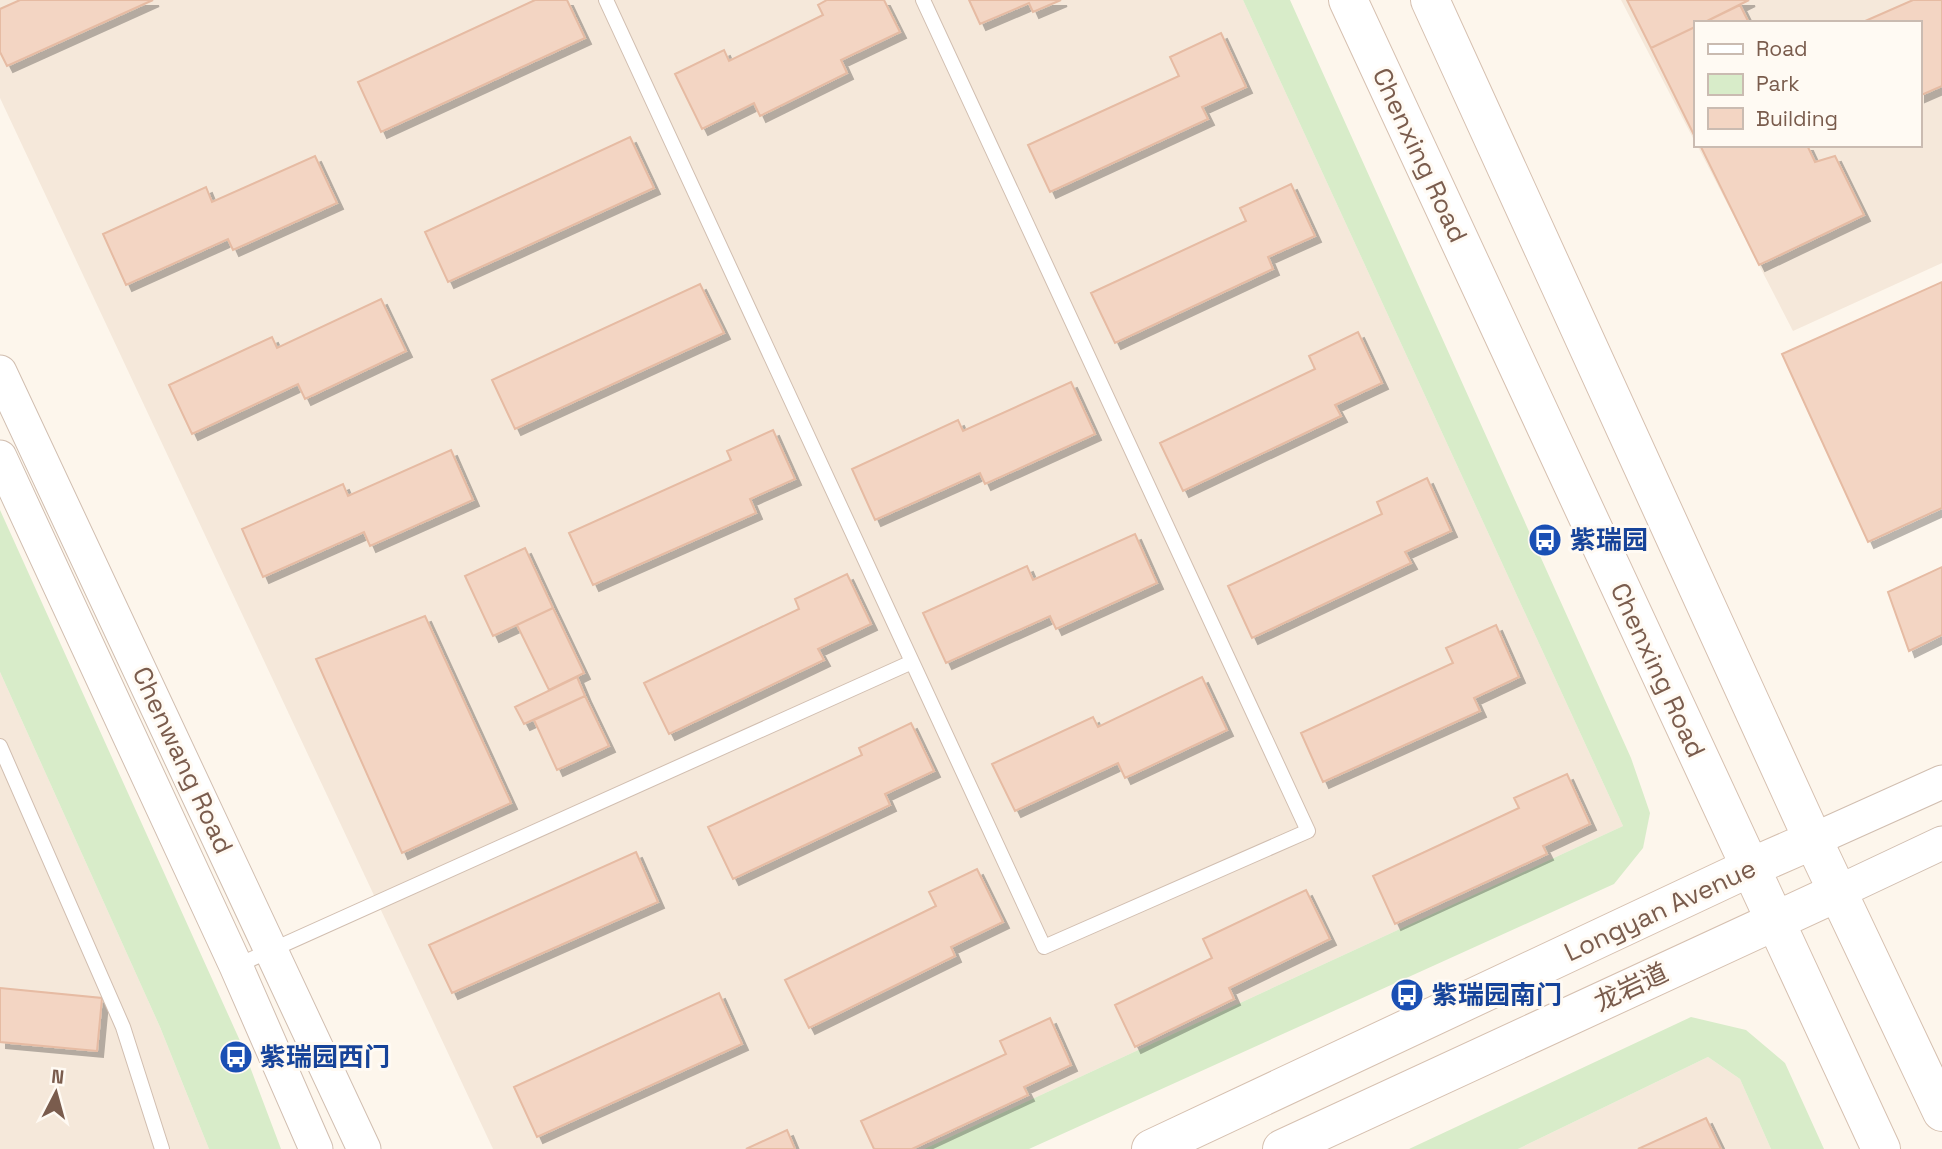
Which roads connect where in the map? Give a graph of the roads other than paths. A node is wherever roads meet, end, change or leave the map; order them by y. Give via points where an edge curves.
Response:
1 (606, 0) edge
2 (923, 0) edge
3 (1348, 0) edge
4 (1430, 0) edge
5 (0, 372) edge
6 (0, 457) edge
7 (912, 662) junction
8 (0, 746) edge
9 (1942, 782) edge
10 (1813, 840) junction
11 (1942, 843) edge
12 (1749, 868) junction
13 (1838, 892) junction
14 (1774, 921) junction
15 (272, 950) junction
16 (236, 966) junction
17 (1942, 1112) edge
18 (162, 1149) edge
19 (316, 1149) edge
20 (364, 1149) edge
21 (1151, 1149) edge
22 (1282, 1149) edge
23 (1881, 1149) edge

1 - 7 lane
2 - 7 lane via 1308,831 1044,947
3 - 12 main road, Chenxing Road
4 - 10 main road
5 - 15 street, Chenwang Road
6 - 16 street, Chenwang Road
7 - 15 lane
8 - 18 lane via 123,1027
9 - 10 street, Longyan Avenue
10 - 12 main road, Longyan Avenue
10 - 13 main road
11 - 13 street, 龙岩道
12 - 14 main road, Chenxing Road
12 - 21 main road, Longyan Avenue
13 - 14 main road, 龙岩道
13 - 17 main road
14 - 22 main road, 龙岩道
14 - 23 main road, Chenxing Road
15 - 16 lane
15 - 20 street, Chenwang Road
16 - 19 street, Chenwang Road

